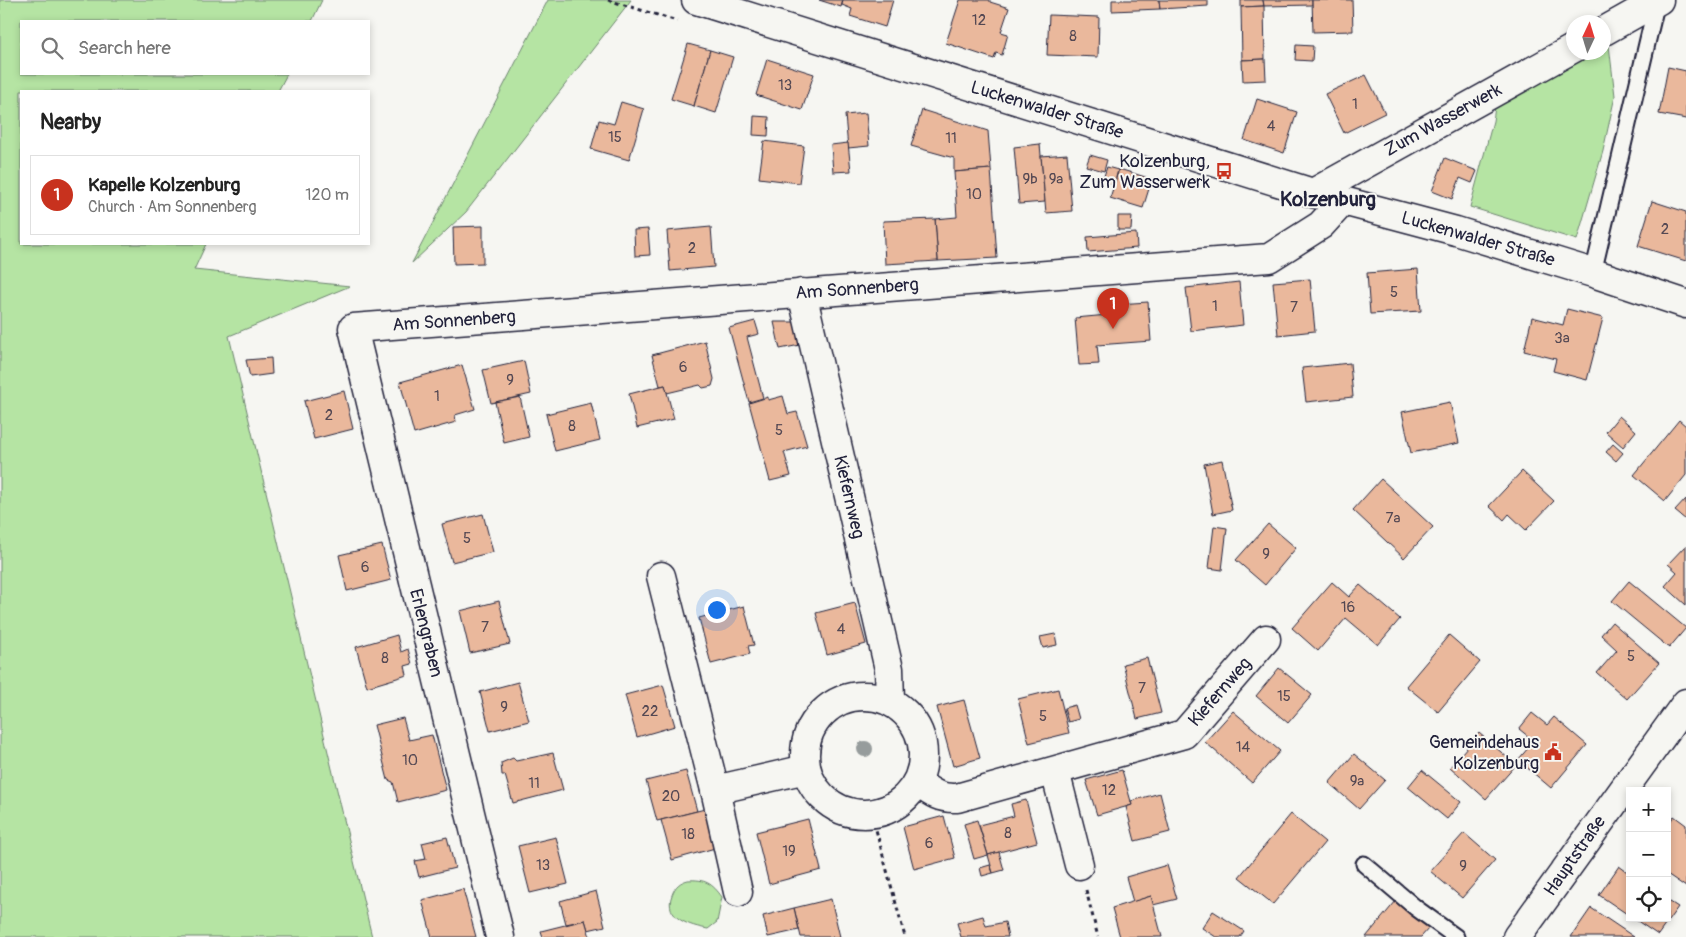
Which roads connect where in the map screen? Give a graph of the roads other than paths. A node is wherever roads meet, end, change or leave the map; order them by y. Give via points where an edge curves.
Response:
1 (696, 0) edge
2 (1658, 0) edge
3 (1611, 27) edge
4 (1566, 52) edge
5 (1313, 193) junction
6 (1342, 202) junction
7 (1593, 274) junction
8 (802, 293) junction
9 (1686, 304) edge
10 (353, 328) joint
11 (661, 576) dead end
12 (1266, 639) dead end
13 (890, 700) junction
14 (1686, 703) edge
15 (806, 769) junction
16 (1055, 771) junction
17 (918, 782) junction
18 (715, 790) junction
19 (1364, 864) dead end
20 (1079, 866) road end
21 (738, 892) dead end
22 (500, 937) edge
23 (1456, 937) edge
24 (1517, 937) edge

1 - 5 street, Luckenwalder Straße
2 - 3 street
2 - 7 lane
4 - 5 street, Zum Wasserwerk
5 - 6 street, Luckenwalder Straße
6 - 7 street, Luckenwalder Straße via 1445,228
6 - 8 street, Am Sonnenberg via 1321,226 1269,258
7 - 9 street, Luckenwalder Straße
8 - 10 street, Am Sonnenberg
8 - 13 street, Kiefernweg via 889,669
10 - 22 street, Erlengraben
11 - 18 street
12 - 16 street, Kiefernweg via 1184,734
13 - 15 street via 865,695 832,704 816,720 805,744
13 - 17 street via 913,718 924,747
14 - 24 street, Hauptstraße
15 - 17 street via 818,792 836,808 872,814 896,806
15 - 18 street
16 - 17 street, Kiefernweg via 945,799
16 - 20 street
18 - 21 street
19 - 23 lane

